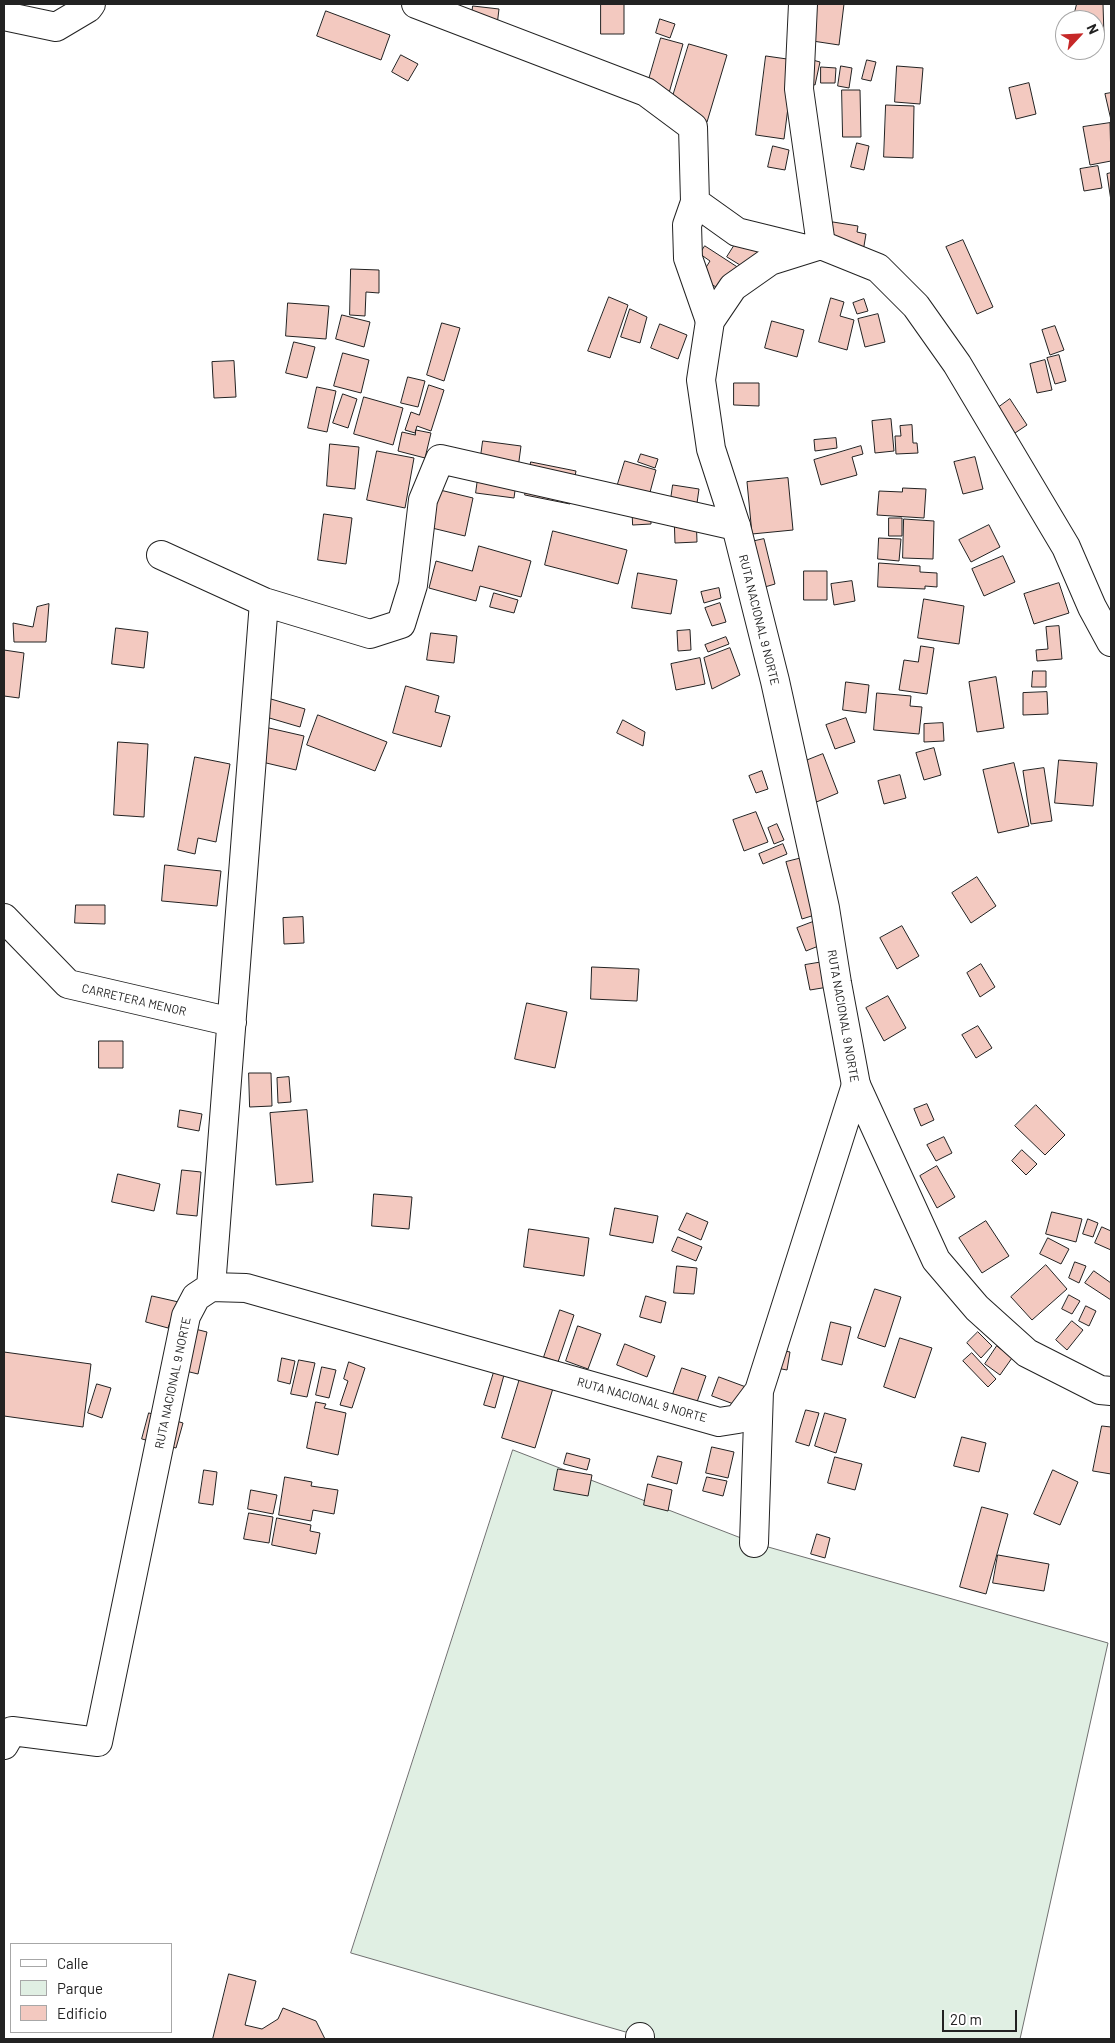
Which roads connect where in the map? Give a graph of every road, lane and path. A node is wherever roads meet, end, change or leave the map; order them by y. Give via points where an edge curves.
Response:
1 (91, 4) edge
2 (416, 4) edge
3 (803, 4) edge
4 (4, 16) edge
5 (695, 202) junction
6 (813, 247) junction
7 (710, 321) junction
8 (736, 526) junction
9 (161, 555) dead end
10 (264, 602) junction
11 (1111, 642) edge
12 (4, 918) edge
13 (232, 1022) junction
14 (856, 1085) junction
15 (211, 1288) junction
16 (759, 1391) junction
17 (1111, 1391) edge
18 (754, 1542) dead end
19 (4, 1745) edge

1 - 4 street via 56,27
2 - 5 street via 646,92 693,127
3 - 6 street via 798,89
5 - 6 street via 737,232
5 - 7 street via 687,225 688,258
6 - 7 street, RUTA NACIONAL 9 NORTE via 770,261 734,287
6 - 11 street via 878,268 916,306 958,364 1041,503 1066,547
7 - 8 street, RUTA NACIONAL 9 NORTE via 701,380 711,449
8 - 10 street via 440,459 423,500 413,585 401,624 370,634
8 - 14 street, RUTA NACIONAL 9 NORTE via 775,681 825,908
9 - 10 street
10 - 13 street
12 - 13 street, CARRETERA MENOR via 68,984
13 - 15 street
14 - 16 street, RUTA NACIONAL 9 NORTE
14 - 17 street via 936,1260 977,1308 1027,1353 1100,1390
15 - 16 street, RUTA NACIONAL 9 NORTE via 246,1288 719,1422 738,1419
15 - 19 street, RUTA NACIONAL 9 NORTE via 196,1297 186,1316 98,1742 12,1731
16 - 18 street

